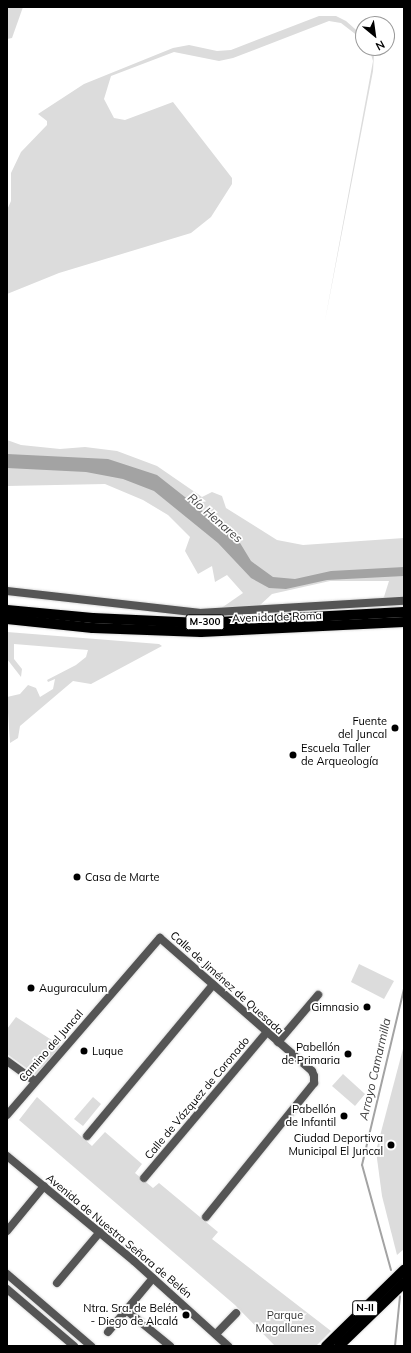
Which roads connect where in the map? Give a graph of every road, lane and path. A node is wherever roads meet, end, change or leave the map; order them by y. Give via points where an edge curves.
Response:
1 (7, 590) edge
2 (404, 602) edge
3 (7, 610) edge
4 (404, 612) edge
5 (7, 619) edge
6 (404, 622) edge
7 (160, 938) joint
8 (213, 985) junction
9 (318, 995) dead end
10 (266, 1032) junction
11 (278, 1042) junction
12 (7, 1061) edge
13 (35, 1081) junction
14 (7, 1115) edge
15 (87, 1136) dead end
16 (7, 1156) edge
17 (144, 1178) dead end
18 (44, 1186) junction
19 (206, 1217) dead end
20 (7, 1231) edge
21 (100, 1232) junction
22 (404, 1270) edge
23 (7, 1274) edge
24 (153, 1278) junction
25 (56, 1283) dead end
26 (404, 1283) edge
27 (7, 1289) edge
28 (126, 1310) junction
29 (236, 1313) dead end
30 (108, 1332) dead end
31 (216, 1334) junction
32 (74, 1346) edge
33 (91, 1346) edge
34 (170, 1346) edge
35 (228, 1346) edge
36 (326, 1346) edge
37 (339, 1346) edge

1 - 2 street via 199,613
3 - 4 main road, Avenida de Roma / M-300 via 93,618 200,622
5 - 6 main road, Avenida de Roma / M-300 via 93,628 201,632
7 - 8 street, Calle de Jiménez de Quesada
7 - 13 street, Camino del Juncal
8 - 10 street, Calle de Jiménez de Quesada
8 - 15 street
9 - 11 street
10 - 11 street, Calle de Jiménez de Quesada
10 - 17 street, Calle de Vázquez de Coronado
11 - 19 street, Calle de Jiménez de Quesada via 312,1071 314,1083
12 - 13 street
13 - 14 street, Camino del Juncal
16 - 18 street, Avenida de Nuestra Señora de Belén
18 - 20 street
18 - 21 street, Avenida de Nuestra Señora de Belén
21 - 24 street, Avenida de Nuestra Señora de Belén
21 - 25 street
22 - 36 main road, N-II
23 - 33 street
24 - 28 street
24 - 31 street, Avenida de Nuestra Señora de Belén
26 - 37 main road, N-II
27 - 32 street
28 - 30 street
28 - 34 street
29 - 31 street
31 - 35 street, Avenida de Nuestra Señora de Belén

